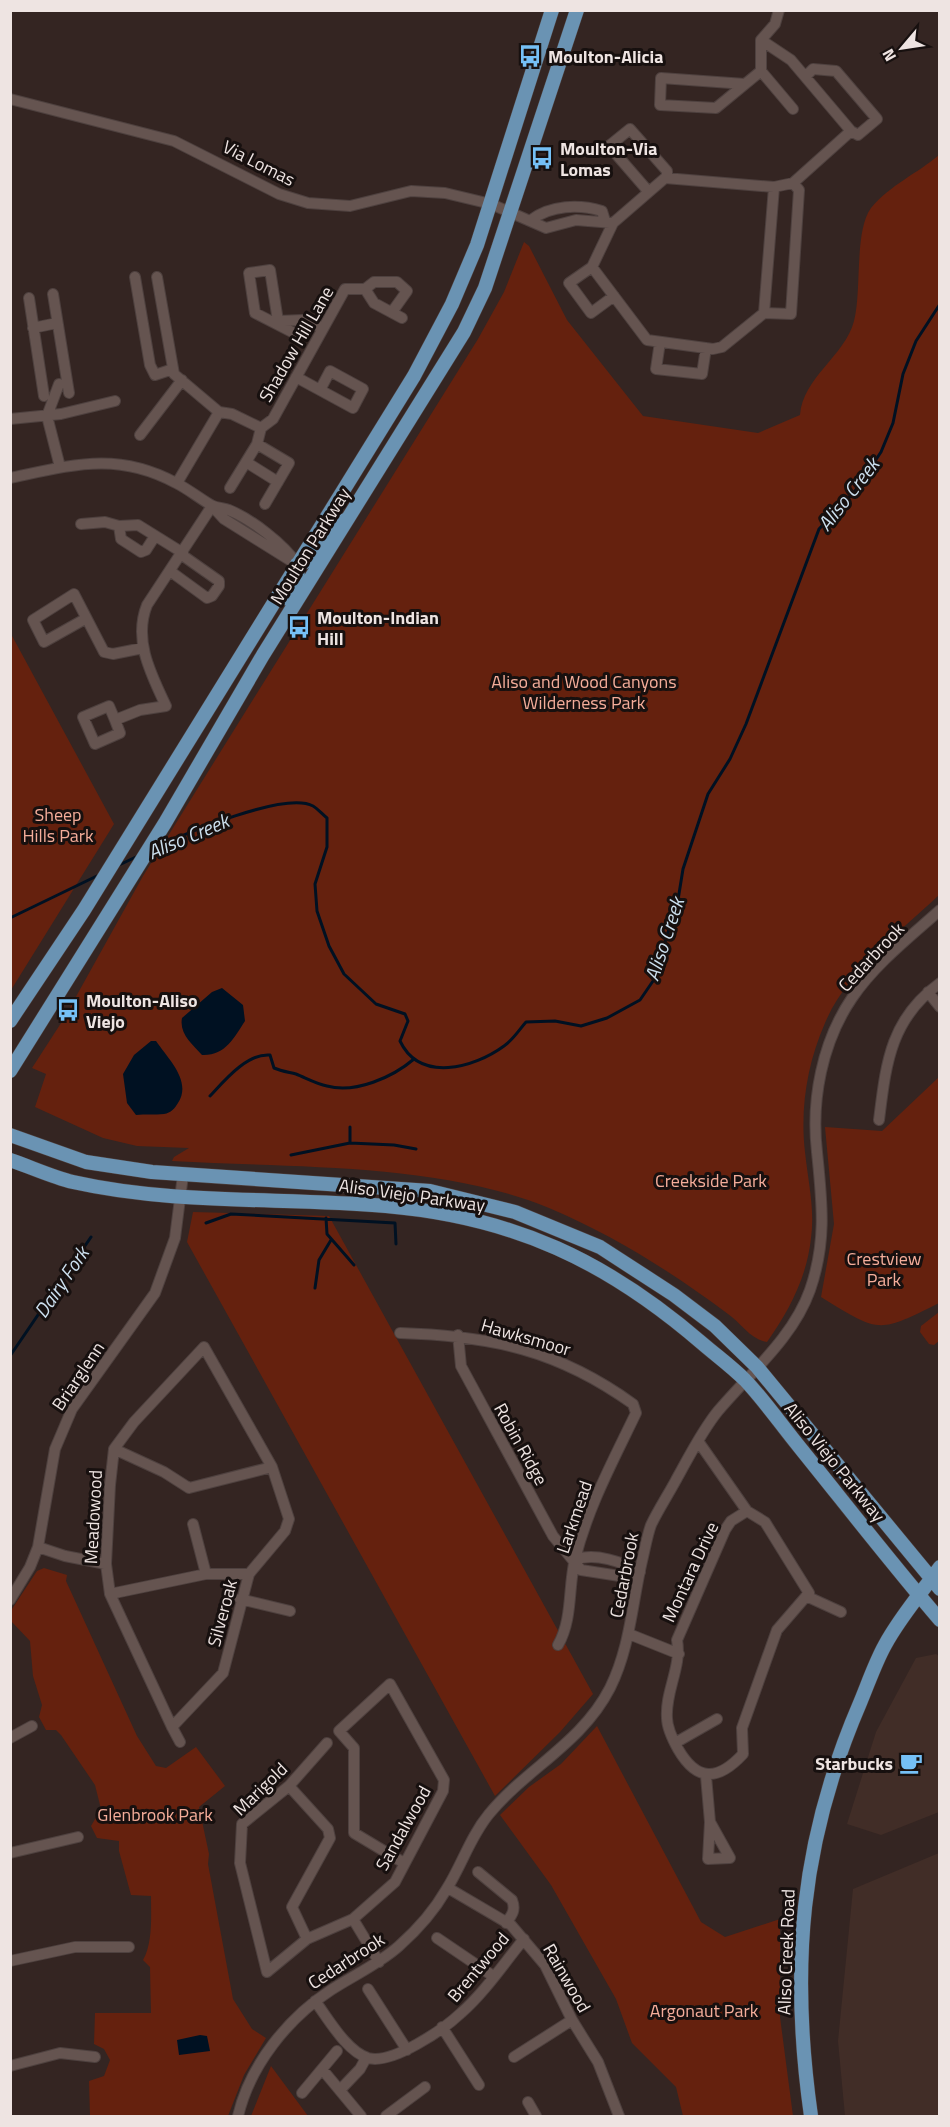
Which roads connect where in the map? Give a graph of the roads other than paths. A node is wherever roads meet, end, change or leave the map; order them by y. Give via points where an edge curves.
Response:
1 (552, 10) edge
2 (578, 10) edge
3 (779, 10) edge
4 (761, 40) junction
5 (761, 72) junction
6 (806, 76) junction
7 (745, 84) junction
8 (10, 99) edge
9 (792, 109) dead end
10 (851, 131) junction
11 (668, 178) junction
12 (793, 183) junction
13 (774, 186) junction
14 (648, 191) junction
15 (491, 204) junction
16 (510, 211) junction
17 (609, 222) junction
18 (592, 267) junction
19 (135, 277) dead end
20 (157, 277) dead end
21 (365, 289) junction
22 (53, 294) dead end
23 (614, 296) junction
24 (28, 298) dead end
25 (162, 304) junction
26 (140, 309) junction
27 (764, 313) junction
28 (57, 323) junction
29 (278, 323) junction
30 (33, 328) junction
31 (323, 328) junction
32 (294, 333) dead end
33 (660, 342) junction
34 (706, 348) junction
35 (173, 369) junction
36 (296, 377) junction
37 (182, 380) junction
38 (42, 383) junction
39 (65, 387) junction
40 (320, 390) dead end
41 (44, 396) dead end
42 (115, 401) dead end
43 (219, 412) junction
44 (47, 416) junction
45 (10, 419) edge
46 (261, 428) junction
47 (140, 435) dead end
48 (257, 444) junction
49 (246, 462) junction
50 (60, 467) junction
51 (10, 478) edge
52 (278, 482) junction
53 (177, 483) junction
54 (230, 488) dead end
55 (265, 504) dead end
56 (212, 506) junction
57 (350, 518) junction
58 (81, 524) dead end
59 (119, 526) junction
60 (155, 536) junction
61 (182, 554) junction
62 (297, 564) junction
63 (170, 571) junction
64 (85, 619) junction
65 (143, 648) junction
66 (263, 655) junction
67 (115, 720) dead end
68 (938, 913) edge
69 (939, 983) edge
70 (928, 992) junction
71 (939, 1007) edge
72 (10, 1020) edge
73 (10, 1071) edge
74 (879, 1120) dead end
75 (10, 1128) edge
76 (10, 1135) edge
77 (26, 1141) junction
78 (10, 1160) edge
79 (183, 1175) junction
80 (182, 1196) junction
81 (400, 1333) dead end
82 (458, 1335) junction
83 (757, 1367) junction
84 (745, 1381) junction
85 (633, 1404) joint
86 (698, 1441) junction
87 (114, 1449) junction
88 (272, 1467) junction
89 (747, 1511) junction
90 (193, 1524) dead end
91 (38, 1547) junction
92 (596, 1558) junction
93 (575, 1560) junction
94 (106, 1564) junction
95 (594, 1572) junction
96 (640, 1572) junction
97 (206, 1574) junction
98 (249, 1574) junction
99 (937, 1578) edge
100 (110, 1594) junction
101 (807, 1595) junction
102 (919, 1596) junction
103 (240, 1599) junction
104 (10, 1600) edge
105 (290, 1611) dead end
106 (841, 1612) dead end
107 (939, 1620) edge
108 (629, 1634) junction
109 (558, 1644) dead end
110 (680, 1654) junction
111 (717, 1719) dead end
112 (32, 1726) dead end
113 (172, 1727) junction
114 (10, 1738) edge
115 (180, 1742) dead end
116 (327, 1743) dead end
117 (675, 1743) junction
118 (706, 1776) junction
119 (289, 1786) junction
120 (710, 1822) dead end
121 (78, 1837) dead end
122 (10, 1853) edge
123 (404, 1863) junction
124 (478, 1872) dead end
125 (448, 1888) junction
126 (353, 1919) junction
127 (506, 1923) junction
128 (437, 1938) dead end
129 (307, 1939) junction
130 (524, 1939) junction
131 (129, 1947) dead end
132 (10, 1961) edge
133 (379, 1962) junction
134 (267, 1972) joint
135 (493, 1976) junction
136 (368, 1989) dead end
137 (315, 2001) junction
138 (572, 2020) junction
139 (442, 2027) junction
140 (407, 2049) junction
141 (337, 2051) dead end
142 (95, 2057) dead end
143 (514, 2057) dead end
144 (366, 2058) junction
145 (10, 2066) edge
146 (322, 2069) junction
147 (479, 2085) dead end
148 (425, 2087) dead end
149 (340, 2090) junction
150 (302, 2093) dead end
151 (528, 2102) dead end
152 (238, 2116) edge
153 (361, 2116) edge
154 (386, 2116) edge
155 (536, 2116) edge
156 (619, 2116) edge
157 (811, 2116) edge

1 - 15 main road, Moulton Parkway
2 - 16 main road, Moulton Parkway
3 - 4 street via 775,24
4 - 5 street
4 - 6 street via 791,60
5 - 7 street
5 - 9 street
6 - 10 street
6 - 10 street via 813,69 836,71 877,119 858,135
7 - 7 street via 661,78 660,105 716,108
8 - 15 street, Via Lomas via 174,141 279,194 308,203 350,206 411,191 459,195
10 - 12 street
11 - 13 street
11 - 14 street
11 - 14 street via 667,171 630,129 609,146
12 - 13 street
12 - 27 street via 799,190 791,314
13 - 27 street
14 - 17 street
15 - 16 street, Via Lomas
15 - 62 main road, Moulton Parkway via 464,278 419,366
16 - 17 street, Via Lomas via 546,228 576,220
16 - 57 main road, Moulton Parkway via 480,300 464,332
17 - 18 street
18 - 23 street
18 - 23 street via 569,283 591,313
19 - 26 street
20 - 25 street
21 - 21 street, Shadow Hill Lane via 374,282 397,282 403,286 406,291 397,315 374,303
21 - 31 street, Shadow Hill Lane via 345,289
22 - 28 street
23 - 33 street via 647,340
24 - 30 street
25 - 26 street
25 - 35 street
26 - 35 street via 155,375
27 - 34 street via 722,347
28 - 30 street
28 - 39 street
29 - 29 street via 270,270 249,273 255,313
29 - 31 street via 303,320
29 - 32 street
30 - 38 street
31 - 36 street, Shadow Hill Lane
33 - 34 street
33 - 34 street via 656,369 702,375
35 - 37 street
36 - 40 street
36 - 46 street, Shadow Hill Lane via 273,419
37 - 43 street
37 - 47 street
38 - 39 street
38 - 41 street
39 - 44 street
42 - 44 street
43 - 46 street
43 - 53 street
44 - 45 street
44 - 50 street
46 - 48 street
48 - 49 street
48 - 52 street via 289,464
49 - 52 street
49 - 54 street
50 - 51 street
50 - 53 street via 103,461 127,464
52 - 55 street
53 - 56 street
56 - 61 street
56 - 62 street via 231,511 286,548
57 - 62 main road via 329,533 315,556
57 - 66 main road, Moulton Parkway
58 - 59 street via 105,522
59 - 60 street via 138,525
59 - 60 street via 121,539 141,552
60 - 61 street
61 - 63 street
61 - 63 street via 219,581 212,596 207,598
62 - 66 main road via 298,580 267,633
62 - 72 main road, Moulton Parkway via 84,910
63 - 65 street via 141,619
64 - 64 street via 74,594 33,620 44,642
64 - 65 street via 104,652
65 - 67 street via 166,706 140,710
66 - 73 main road, Moulton Parkway via 165,823
68 - 83 street, Cedarbrook via 892,953 852,997 836,1027 821,1068 814,1119 823,1198 819,1261 797,1318
69 - 70 street
70 - 71 street
70 - 74 street via 904,1020 890,1050
75 - 77 main road
76 - 77 main road, Aliso Viejo Parkway
77 - 79 main road, Aliso Viejo Parkway via 86,1162
78 - 80 main road, Aliso Viejo Parkway via 72,1182
79 - 80 street, Briarglenn
79 - 83 main road, Aliso Viejo Parkway via 430,1191 515,1212 600,1247 635,1268 715,1326
80 - 84 main road, Aliso Viejo Parkway via 319,1200 397,1207 471,1218 518,1232 610,1273 667,1313
80 - 91 street, Briarglenn via 175,1238 155,1293 72,1409 55,1449
81 - 82 street, Hawksmoor
82 - 85 street, Hawksmoor via 561,1360
82 - 93 street, Robin Ridge via 461,1365 477,1399 553,1536
83 - 84 street, Cedarbrook
83 - 99 main road, Aliso Viejo Parkway
84 - 86 street, Cedarbrook via 715,1414
84 - 102 main road, Aliso Viejo Parkway
85 - 93 street, Larkmead via 636,1413 591,1508
86 - 89 street
86 - 96 street, Cedarbrook via 650,1526
87 - 88 street via 189,1488
87 - 88 street, Meadowood via 204,1347
87 - 94 street, Meadowood
88 - 98 street, Silveroak via 289,1519 285,1532
89 - 101 street via 765,1522 809,1591
89 - 110 street, Montara Drive via 725,1530 680,1629
90 - 97 street
91 - 94 street
91 - 104 street, Briarglenn
92 - 93 street
92 - 95 street
92 - 96 street via 626,1563
93 - 95 street, Robin Ridge via 581,1570
93 - 109 street, Larkmead via 566,1631
94 - 100 street, Meadowood
95 - 96 street, Robin Ridge via 626,1577
96 - 108 street, Cedarbrook
97 - 98 street
97 - 100 street
98 - 103 street, Silveroak
99 - 102 main road, Aliso Creek Road
100 - 113 street, Meadowood
101 - 106 street
101 - 118 street via 777,1630 742,1728 743,1754 731,1767
102 - 107 main road, Aliso Viejo Parkway
102 - 157 main road, Aliso Creek Road via 885,1645 838,1760 823,1803 807,1879 800,1967 802,2060
103 - 105 street
103 - 113 street, Silveroak via 223,1673
108 - 110 street
108 - 125 street, Cedarbrook via 609,1689 594,1714 574,1738 522,1780 487,1817
110 - 117 street, Montara Drive via 667,1719
111 - 117 street
112 - 114 street
113 - 115 street, Meadowood
116 - 119 street, Marigold
117 - 118 street, Montara Drive via 688,1763
118 - 120 street
119 - 129 street via 328,1829 330,1838 292,1907
119 - 134 street, Marigold via 242,1824 240,1863
121 - 122 street
123 - 123 street, Sandalwood via 354,1833 354,1748 339,1731 390,1684 445,1786
123 - 126 street, Sandalwood via 395,1882
124 - 127 street via 512,1900 515,1907
125 - 127 street, Rainwood
125 - 133 street, Cedarbrook via 418,1928
126 - 129 street, Sandalwood
126 - 133 street
127 - 130 street, Rainwood
128 - 135 street
129 - 134 street, Sandalwood
130 - 135 street, Brentwood
130 - 138 street, Rainwood via 545,1965
131 - 132 street via 75,1947
133 - 137 street, Cedarbrook
135 - 139 street, Brentwood via 463,2012
136 - 140 street
137 - 144 street via 348,2043
137 - 152 street, Cedarbrook via 268,2050
138 - 143 street
138 - 156 street, Rainwood via 598,2062
139 - 140 street, Brentwood
139 - 147 street
140 - 144 street, Brentwood via 387,2058
141 - 146 street
142 - 145 street via 60,2053
144 - 149 street
146 - 149 street
146 - 150 street
148 - 154 street
149 - 153 street
151 - 155 street

